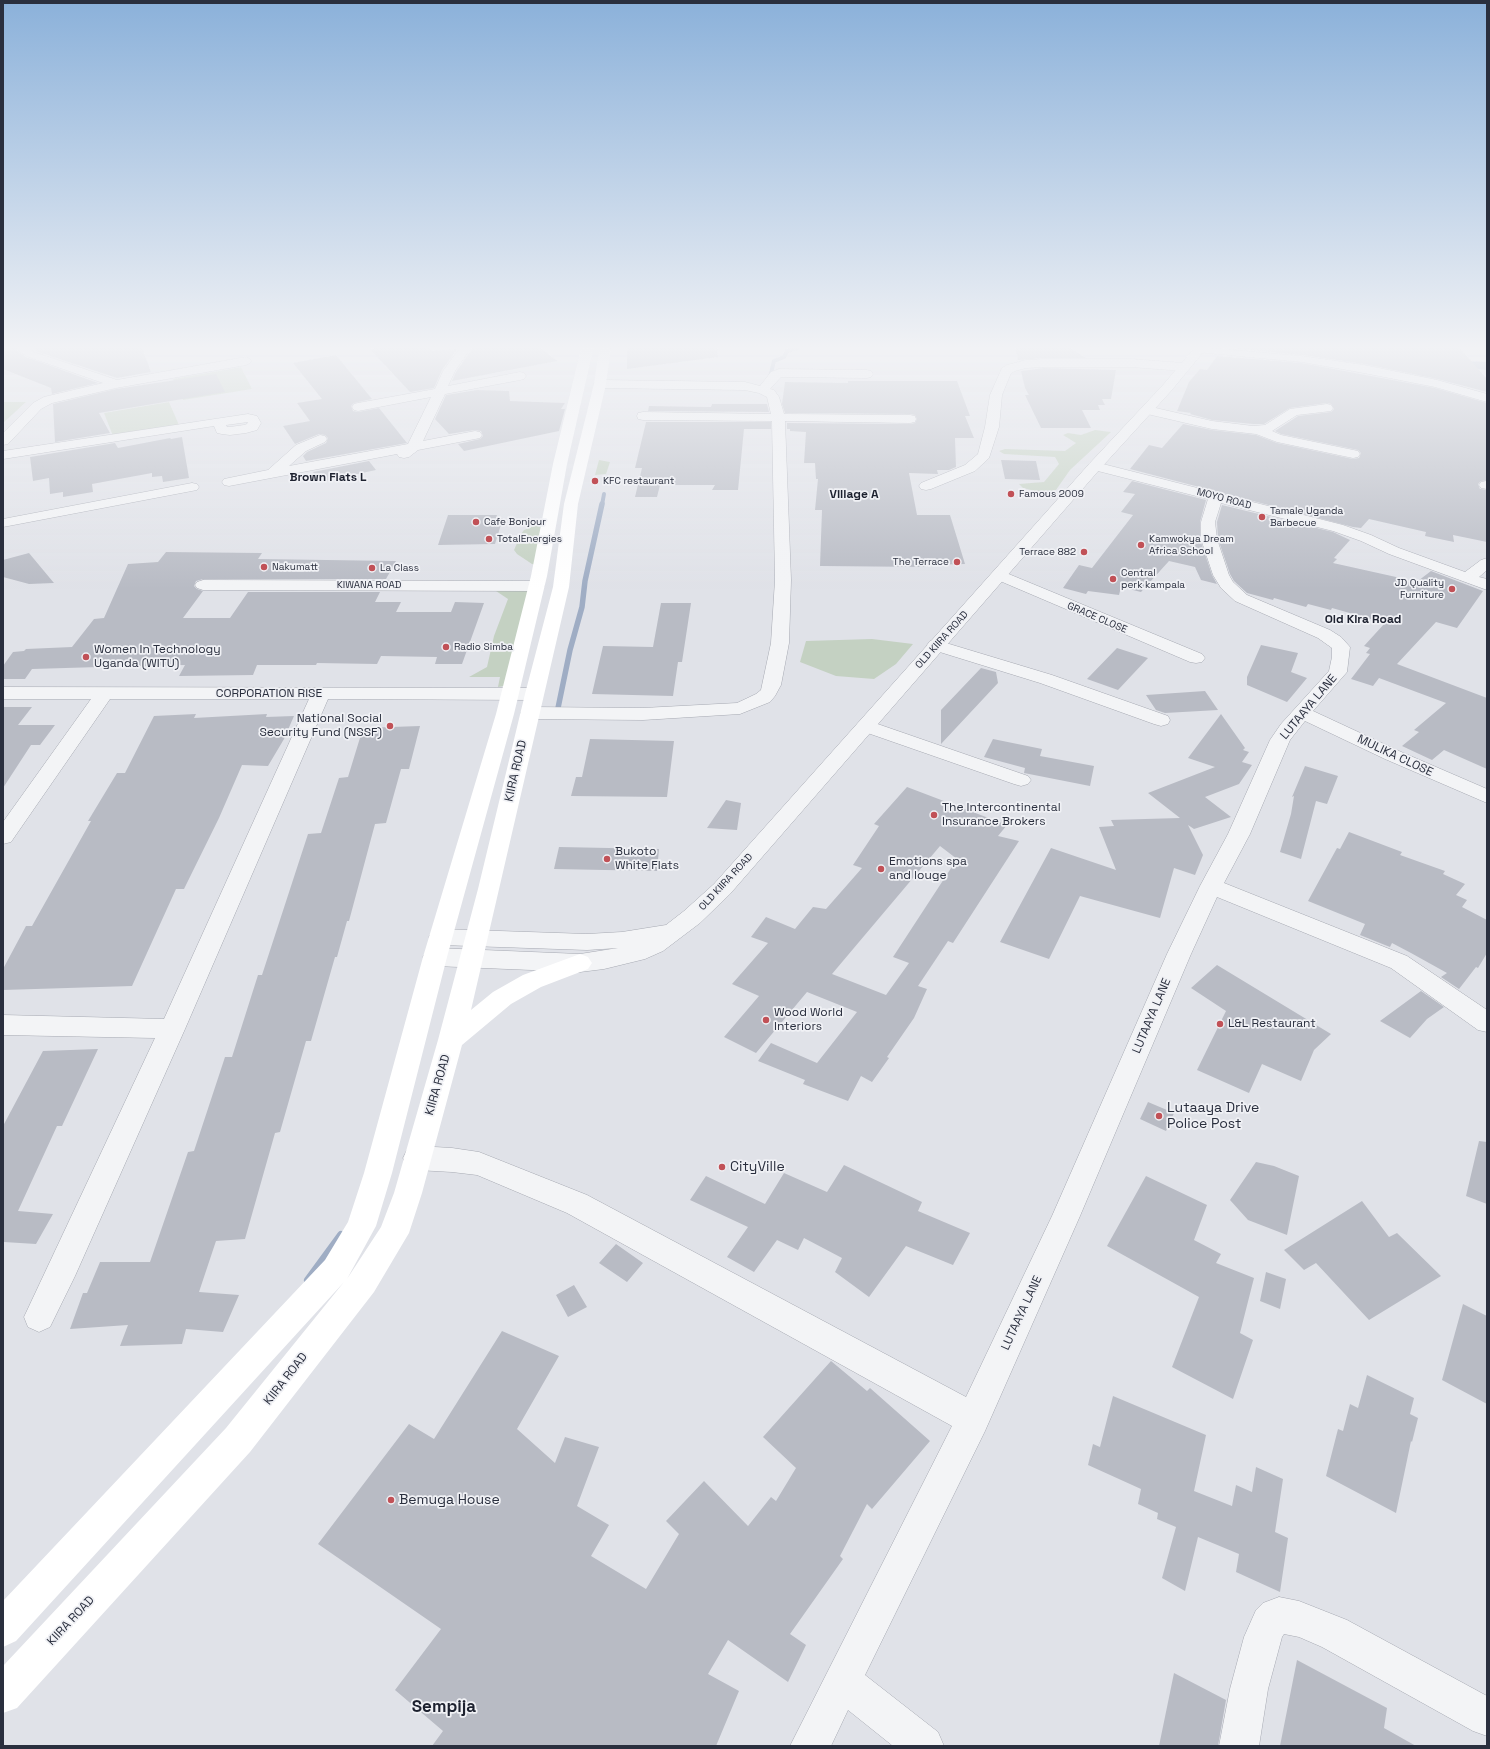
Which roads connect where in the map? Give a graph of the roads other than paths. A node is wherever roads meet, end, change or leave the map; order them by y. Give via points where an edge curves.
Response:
1 (18, 427) edge
2 (188, 427) edge
3 (423, 427) edge
4 (569, 427) edge
5 (589, 427) edge
6 (778, 427) edge
7 (992, 427) edge
8 (1131, 427) edge
9 (1227, 427) edge
10 (1270, 427) edge
11 (1259, 430) junction
12 (475, 435) dead end
13 (320, 439) dead end
14 (3, 441) edge
15 (412, 447) junction
16 (1353, 454) dead end
17 (3, 455) edge
18 (394, 462) dead end
19 (1094, 466) junction
20 (271, 475) junction
21 (229, 482) dead end
22 (926, 486) dead end
23 (192, 487) dead end
24 (1216, 497) junction
25 (3, 523) edge
26 (1487, 563) edge
27 (999, 575) junction
28 (1468, 577) junction
29 (203, 585) dead end
30 (1487, 585) edge
31 (536, 586) junction
32 (936, 645) junction
33 (1196, 658) dead end
34 (3, 693) edge
35 (104, 694) junction
36 (321, 694) junction
37 (510, 694) junction
38 (532, 704) junction
39 (1303, 713) junction
40 (1161, 720) dead end
41 (866, 726) junction
42 (1021, 780) dead end
43 (1487, 797) edge
44 (3, 837) edge
45 (1211, 886) junction
46 (675, 930) junction
47 (438, 947) junction
48 (474, 948) junction
49 (580, 963) junction
50 (1487, 1023) edge
51 (3, 1025) edge
52 (172, 1029) junction
53 (451, 1040) junction
54 (417, 1158) junction
55 (39, 1317) dead end
56 (973, 1419) junction
57 (3, 1628) edge
58 (843, 1682) junction
59 (3, 1694) edge
60 (1487, 1717) edge
61 (810, 1746) edge
62 (924, 1746) edge
63 (1239, 1746) edge

1 - 14 street
2 - 17 street
3 - 15 street
4 - 31 main road, KIIRA ROAD
5 - 38 main road, KIIRA ROAD via 571,504 561,587
6 - 38 street, CORPORATION RISE via 783,580 780,643 769,692 763,698 740,708 643,714
7 - 22 street via 984,455 970,468
8 - 19 street, OLD KIIRA ROAD
9 - 11 street
10 - 11 street
11 - 16 street via 1277,438
12 - 15 street
13 - 20 street via 301,448
15 - 18 street
15 - 20 street
19 - 24 street, MOYO ROAD
19 - 27 street, OLD KIIRA ROAD
20 - 21 street
23 - 25 street
24 - 28 street, MOYO ROAD via 1338,528
24 - 39 street, LUTAAYA LANE via 1208,522 1209,539 1227,585 1241,598 1324,634 1341,647 1338,672
26 - 28 street
27 - 32 street, OLD KIIRA ROAD
27 - 33 street, GRACE CLOSE
28 - 30 street, MOYO ROAD
29 - 31 street, KIWANA ROAD
31 - 37 main road, KIIRA ROAD
32 - 40 street via 1046,679
32 - 41 street, OLD KIIRA ROAD
34 - 35 street, CORPORATION RISE
35 - 36 street, CORPORATION RISE
35 - 44 street
36 - 37 street, CORPORATION RISE
36 - 52 street
37 - 38 street, CORPORATION RISE
37 - 47 main road, KIIRA ROAD
38 - 48 main road, KIIRA ROAD
39 - 43 street, MULIKA CLOSE
39 - 45 street, LUTAAYA LANE via 1280,740 1239,834
41 - 42 street
41 - 46 street, OLD KIIRA ROAD via 722,889 692,918
45 - 50 street via 1399,962
45 - 56 street, LUTAAYA LANE via 1066,1216
46 - 48 street, OLD KIIRA ROAD via 622,940
46 - 49 street, OLD KIIRA ROAD via 655,945 637,953 610,960
47 - 48 street, OLD KIIRA ROAD
47 - 57 main road, KIIRA ROAD via 376,1181 361,1226 336,1270
48 - 49 street, OLD KIIRA ROAD
48 - 53 main road, KIIRA ROAD
49 - 53 main road via 532,981 502,998
51 - 52 street
52 - 55 street
53 - 54 main road, KIIRA ROAD
54 - 56 street via 478,1164 577,1204
54 - 59 main road, KIIRA ROAD via 394,1233 363,1282 238,1440
56 - 58 street, LUTAAYA LANE
58 - 61 street, LUTAAYA LANE
58 - 62 street
60 - 63 street via 1334,1633 1299,1619 1276,1616 1269,1623 1263,1637

